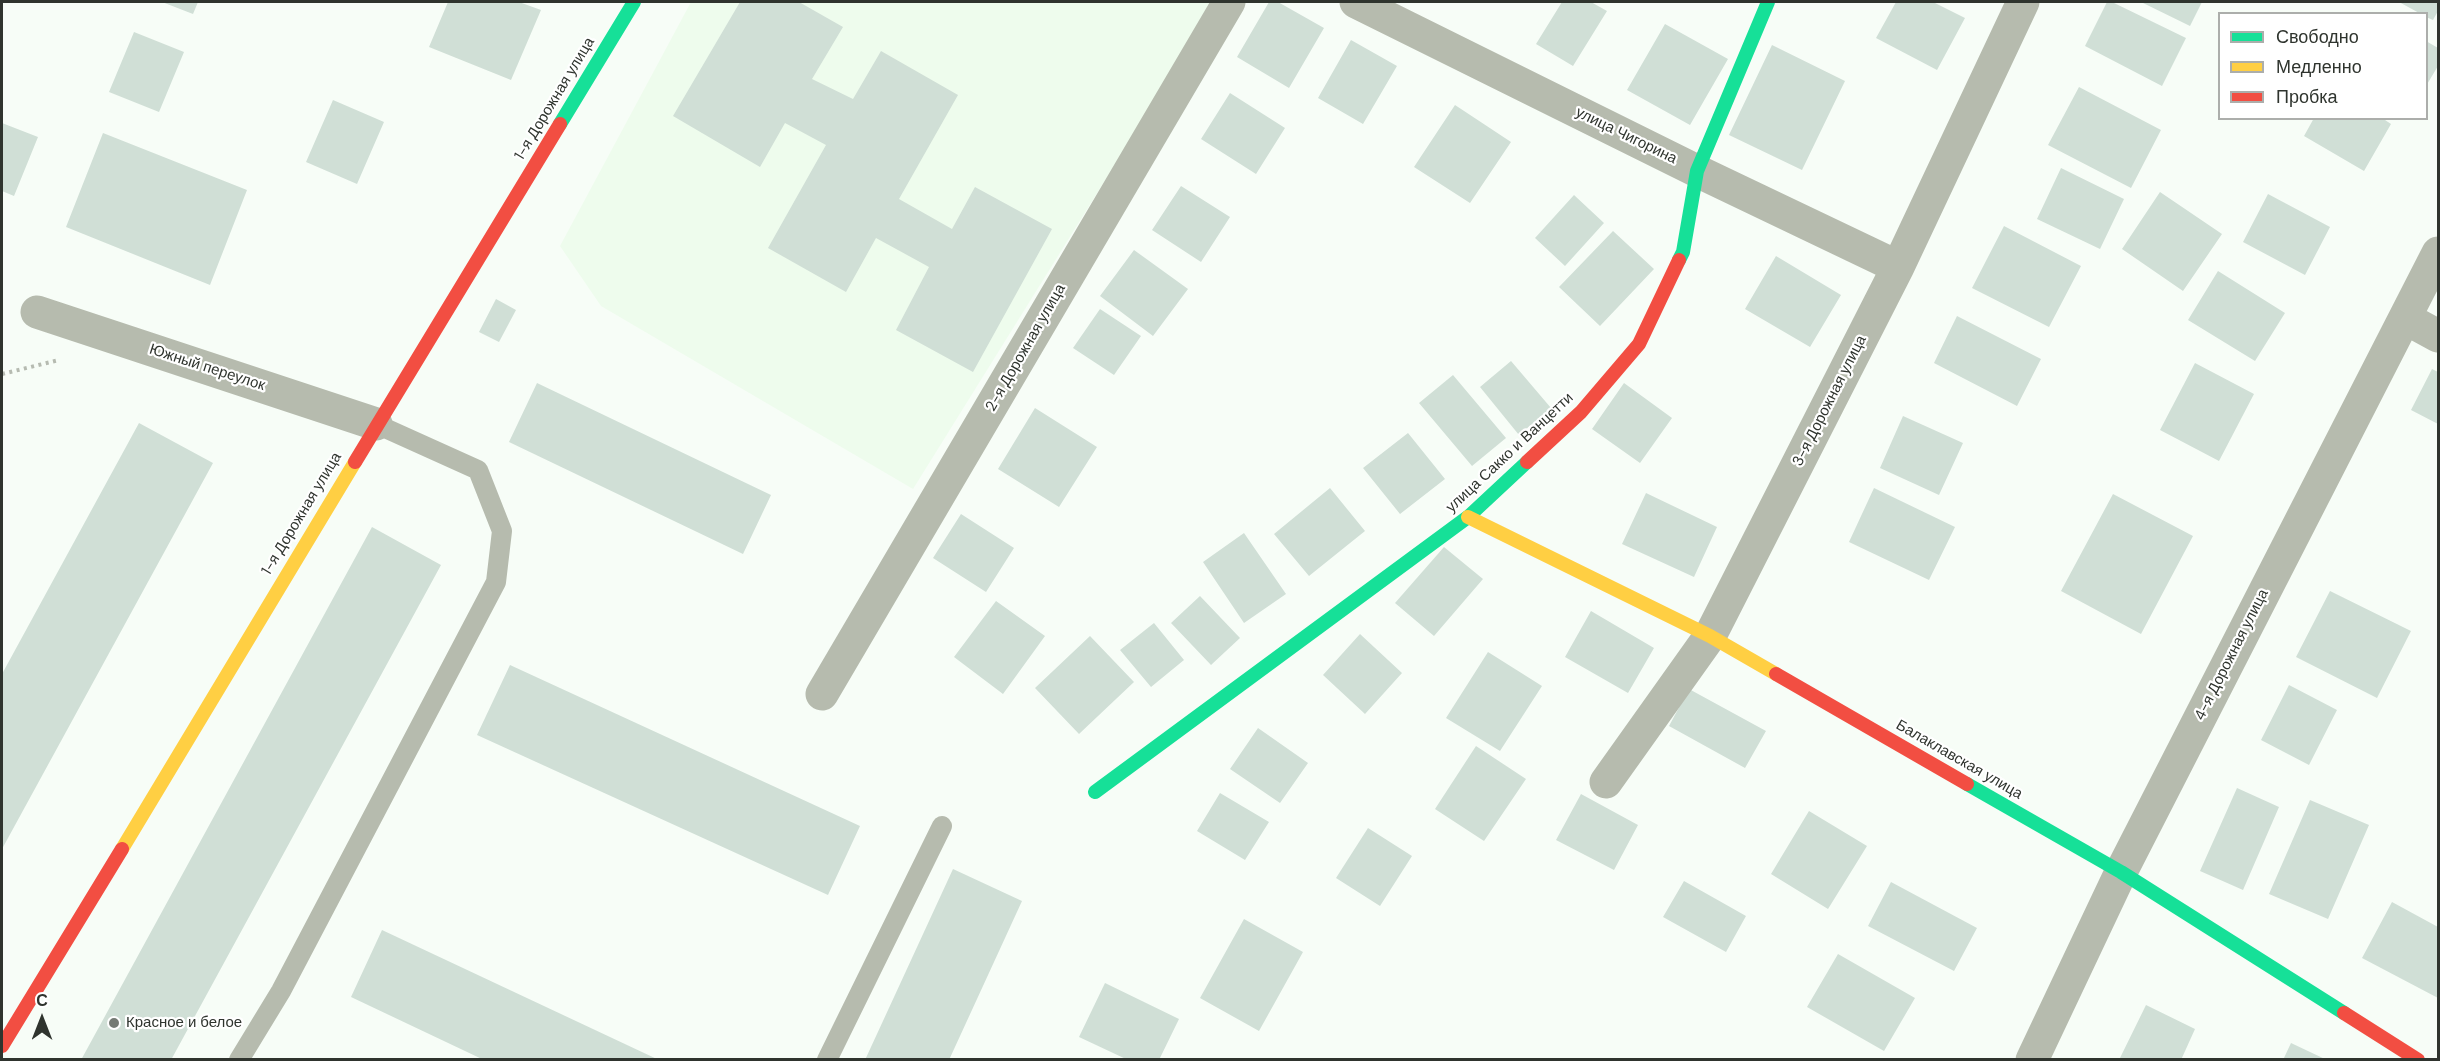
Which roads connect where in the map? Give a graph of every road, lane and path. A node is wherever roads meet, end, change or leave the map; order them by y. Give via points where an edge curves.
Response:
1 (634, 2) edge
2 (1229, 2) edge
3 (1356, 2) edge
4 (1768, 2) edge
5 (2023, 2) edge
6 (1697, 171) junction
7 (2439, 253) edge
8 (1898, 267) junction
9 (37, 312) dead end
10 (2405, 318) junction
11 (2439, 336) edge
12 (376, 424) junction
13 (1468, 517) junction
14 (1710, 636) junction
15 (822, 694) dead end
16 (1606, 782) dead end
17 (1095, 792) dead end
18 (942, 826) dead end
19 (2121, 872) junction
20 (2, 1046) edge
21 (239, 1059) edge
22 (827, 1059) edge
23 (2032, 1059) edge
24 (2418, 1059) edge

1 - 12 street, 1-я Дорожная улица
2 - 15 street, 2-я Дорожная улица
3 - 6 street, улица Чигорина
4 - 6 street, улица Сакко и Ванцетти
5 - 8 street, 3-я Дорожная улица
6 - 8 street, улица Чигорина
6 - 13 street, улица Сакко и Ванцетти via 1683,252 1639,344 1581,412
7 - 10 street, 4-я Дорожная улица
8 - 14 street, 3-я Дорожная улица
9 - 12 street, Южный переулок
10 - 11 street
10 - 19 street, 4-я Дорожная улица
12 - 20 street, 1-я Дорожная улица
12 - 21 lane via 478,470 502,531 496,582 281,992
13 - 14 street, Балаклавская улица
13 - 17 street, улица Сакко и Ванцетти
14 - 16 street, 3-я Дорожная улица
14 - 19 street, Балаклавская улица
18 - 22 lane
19 - 23 street, 4-я Дорожная улица
19 - 24 street, Балаклавская улица

